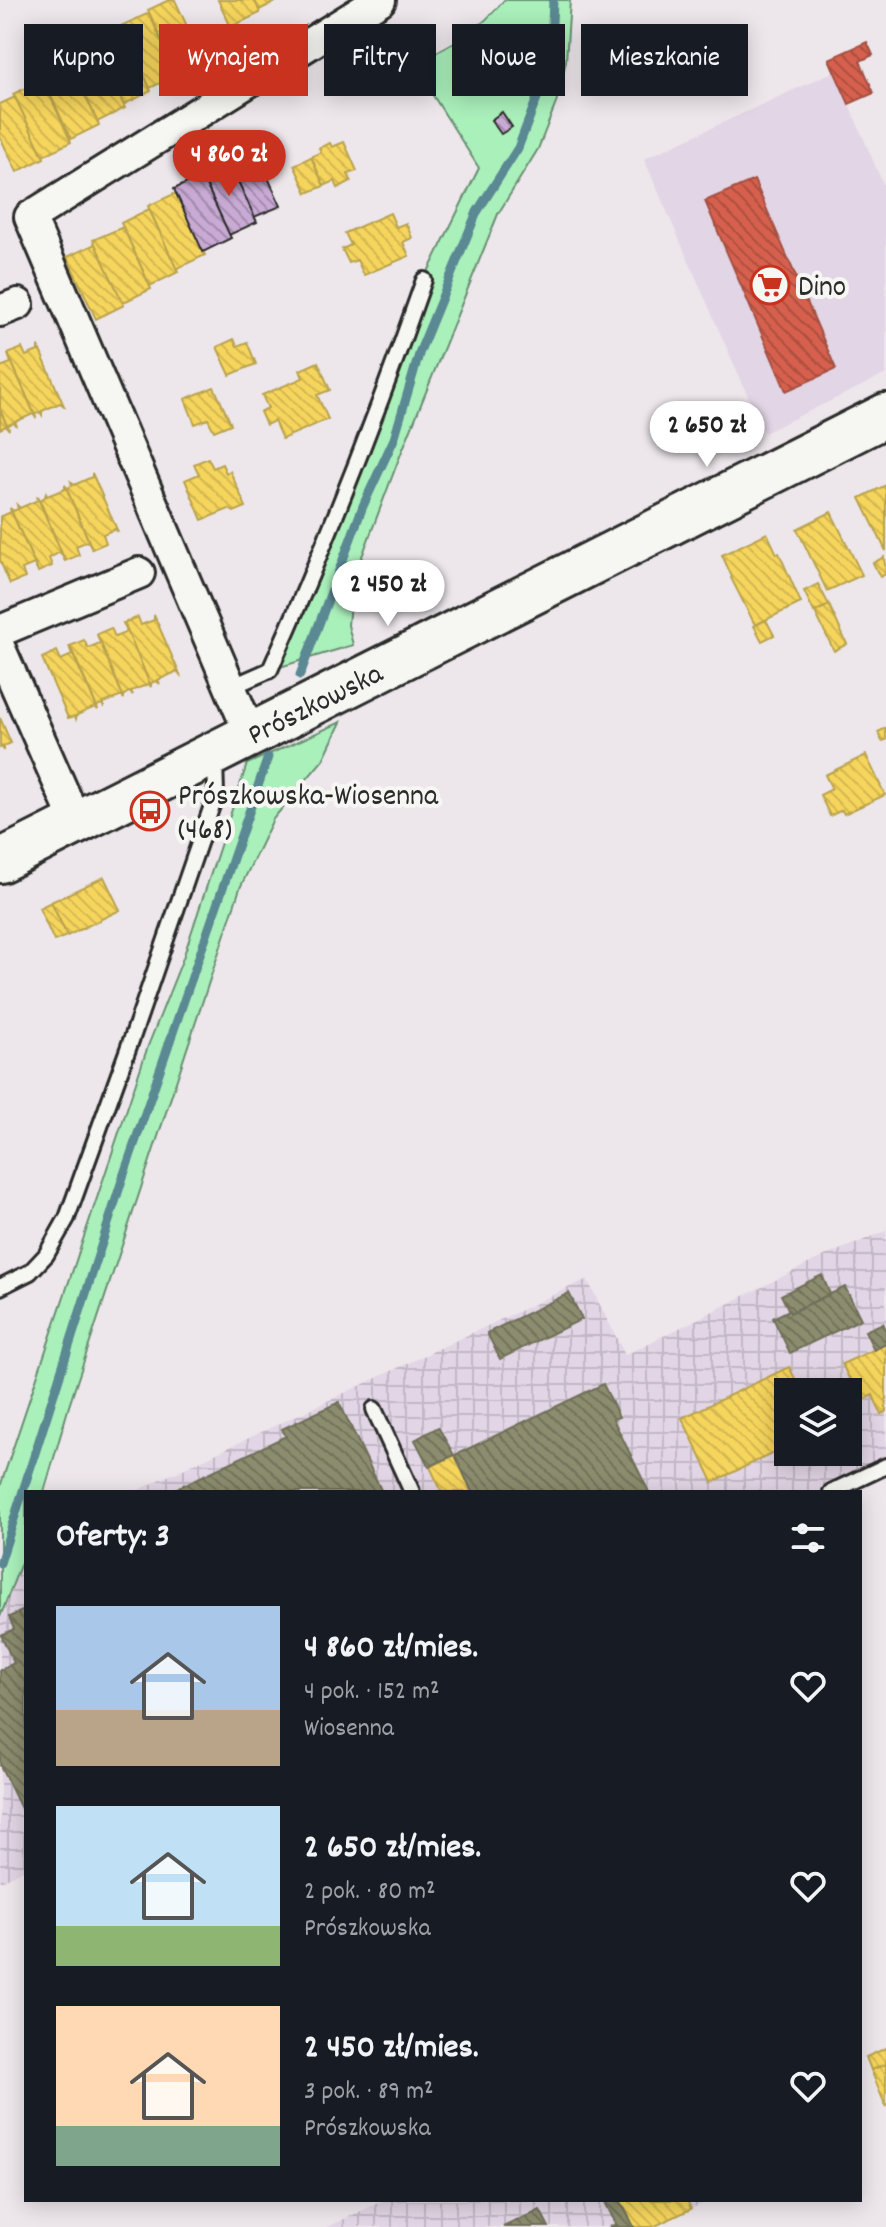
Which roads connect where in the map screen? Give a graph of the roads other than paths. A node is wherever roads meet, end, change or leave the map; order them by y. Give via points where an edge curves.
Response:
1 (380, 0) edge
2 (424, 280) dead end
3 (886, 415) edge
4 (139, 573) dead end
5 (0, 631) edge
6 (0, 649) edge
7 (229, 688) junction
8 (233, 745) junction
9 (76, 822) junction
10 (0, 861) edge
11 (0, 1287) edge
12 (374, 1409) dead end
13 (886, 1466) edge
14 (411, 1490) edge
15 (835, 1490) edge

1 - 7 street via 30,217
2 - 7 lane via 322,554 270,670
3 - 8 main road, Prószkowska
4 - 5 street
6 - 9 street
7 - 8 street
8 - 9 main road, Prószkowska
8 - 11 lane via 67,1218 30,1272
9 - 10 main road, Prószkowska
12 - 14 lane
13 - 15 lane

